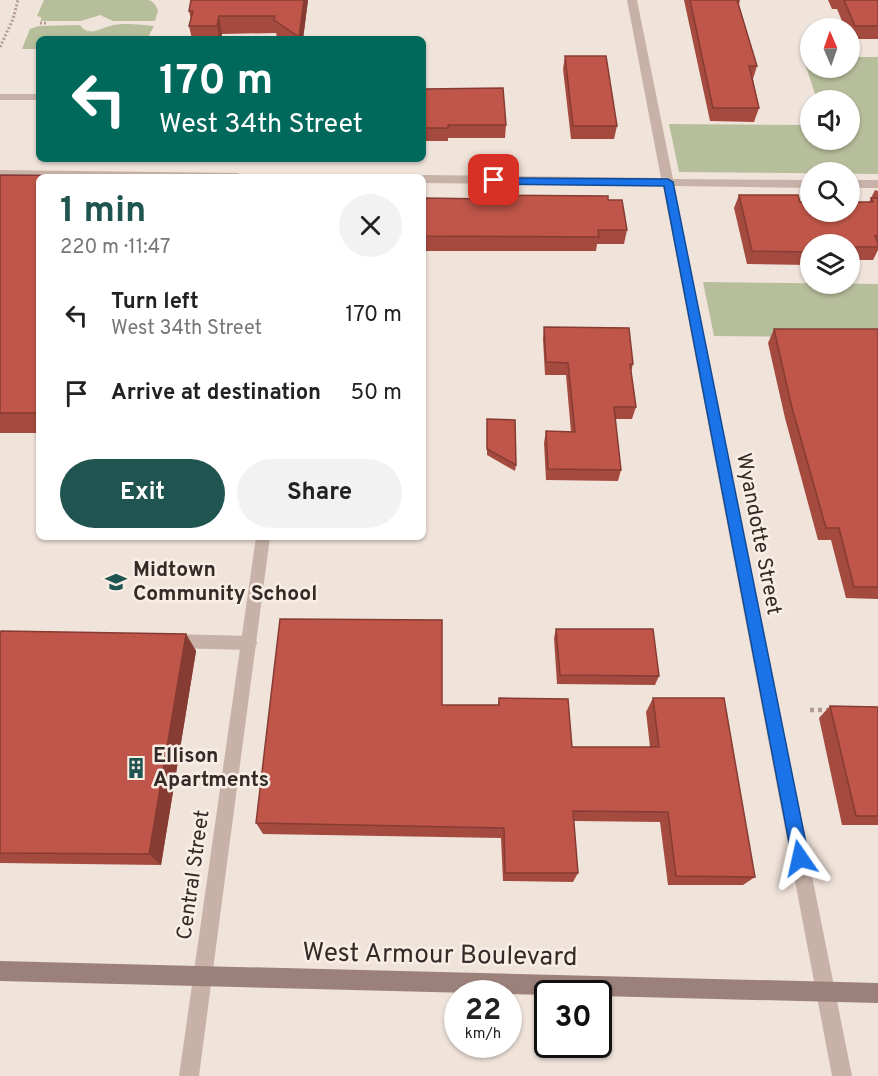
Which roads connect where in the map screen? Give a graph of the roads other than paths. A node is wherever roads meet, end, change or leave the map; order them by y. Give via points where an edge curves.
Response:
1 (632, 0) edge
2 (0, 97) edge
3 (36, 97) edge
4 (0, 174) edge
5 (36, 174) edge
6 (426, 179) edge
7 (668, 182) junction
8 (800, 184) edge
9 (860, 184) edge
10 (878, 184) edge
11 (263, 540) edge
12 (151, 641) edge
13 (249, 643) junction
14 (0, 971) edge
15 (202, 978) junction
16 (826, 993) junction
17 (878, 993) edge
18 (189, 1076) edge
19 (842, 1076) edge

1 - 7 street, Wyandotte Street
2 - 3 street
4 - 5 street
6 - 7 street
7 - 8 street
7 - 16 street, Wyandotte Street
9 - 10 street
11 - 13 street, Central Street
12 - 13 street
13 - 15 street, Central Street
14 - 15 main road, West Armour Boulevard
15 - 16 main road, West Armour Boulevard
15 - 18 street, Central Street
16 - 17 main road, West Armour Boulevard
16 - 19 street, Wyandotte Street

